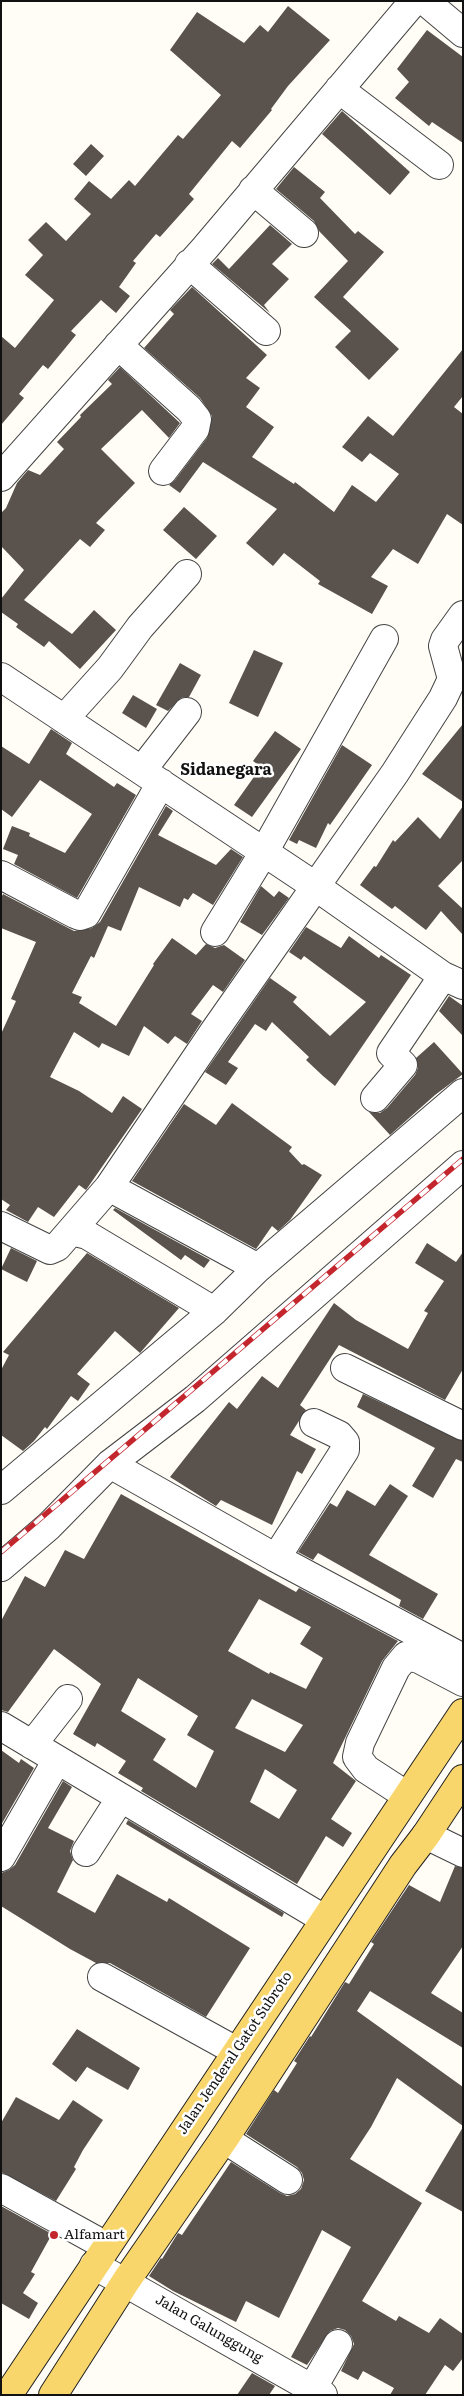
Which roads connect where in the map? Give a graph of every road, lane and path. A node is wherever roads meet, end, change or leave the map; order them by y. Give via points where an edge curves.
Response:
1 (414, 1) edge
2 (425, 1) edge
3 (463, 33) edge
4 (339, 90) junction
5 (439, 165) dead end
6 (253, 190) junction
7 (304, 233) dead end
8 (189, 264) junction
9 (266, 331) dead end
10 (118, 345) junction
11 (163, 471) dead end
12 (1, 478) edge
13 (187, 574) dead end
14 (463, 615) edge
15 (384, 639) dead end
16 (1, 677) edge
17 (187, 712) dead end
18 (64, 718) junction
19 (151, 776) junction
20 (264, 852) junction
21 (1, 875) edge
22 (315, 886) junction
23 (215, 932) dead end
24 (453, 980) edge
25 (463, 1093) edge
26 (375, 1098) dead end
27 (463, 1165) edge
28 (109, 1187) junction
29 (1, 1226) edge
30 (71, 1231) junction
31 (258, 1268) junction
32 (214, 1310) junction
33 (345, 1368) dead end
34 (314, 1423) dead end
35 (463, 1426) edge
36 (110, 1464) junction
37 (1, 1490) edge
38 (276, 1558) junction
39 (1, 1567) edge
40 (463, 1658) edge
41 (463, 1682) edge
42 (68, 1699) dead end
43 (463, 1713) edge
44 (1, 1726) edge
45 (32, 1744) junction
46 (57, 1760) junction
47 (463, 1779) edge
48 (406, 1795) junction
49 (120, 1799) junction
50 (426, 1835) junction
51 (86, 1852) dead end
52 (463, 1853) edge
53 (1, 1857) edge
54 (324, 1919) junction
55 (102, 1977) dead end
56 (236, 2051) junction
57 (224, 2139) junction
58 (288, 2180) dead end
59 (1, 2188) edge
60 (100, 2255) junction
61 (126, 2281) junction
62 (338, 2344) dead end
63 (318, 2392) edge
64 (8, 2395) edge
65 (53, 2395) edge

1 - 4 street
2 - 3 street
4 - 5 street
4 - 6 street
6 - 7 street
6 - 8 street
8 - 9 street
8 - 10 street
10 - 11 street via 190,409 197,419 195,429
10 - 12 street
13 - 18 street via 140,627 110,668
14 - 22 street via 442,646 452,674 451,684 395,773
15 - 20 street
16 - 18 street
17 - 19 street
18 - 19 street
19 - 20 street
19 - 21 street via 86,914 75,914
20 - 22 street
20 - 23 street
22 - 24 street
22 - 28 street
24 - 26 street via 391,1053 403,1065
25 - 31 street
27 - 36 street via 194,1399
28 - 30 street
28 - 31 street
29 - 30 street via 50,1250 63,1242
30 - 32 street via 87,1235
31 - 32 street
32 - 37 street
33 - 35 street
34 - 38 street via 339,1435 345,1442 345,1450
36 - 38 street
36 - 39 street via 49,1526
38 - 40 street
41 - 48 street via 419,1658 406,1656 396,1668 360,1743 357,1757 366,1769
42 - 45 street
43 - 48 main road, Jalan Jenderal Gatot Subroto
44 - 45 street
45 - 46 street
46 - 49 street
46 - 53 street
47 - 50 main road
48 - 54 main road, Jalan Jenderal Gatot Subroto
49 - 51 street
49 - 54 street
50 - 52 street
50 - 57 main road via 403,1865
54 - 56 main road, Jalan Jenderal Gatot Subroto
55 - 56 street
56 - 60 main road, Jalan Jenderal Gatot Subroto
57 - 58 street
57 - 61 main road
59 - 60 street, Jalan Galunggung
60 - 61 street, Jalan Galunggung
60 - 64 main road, Jalan Jenderal Gatot Subroto
61 - 63 street, Jalan Galunggung
61 - 65 main road
62 - 63 street

